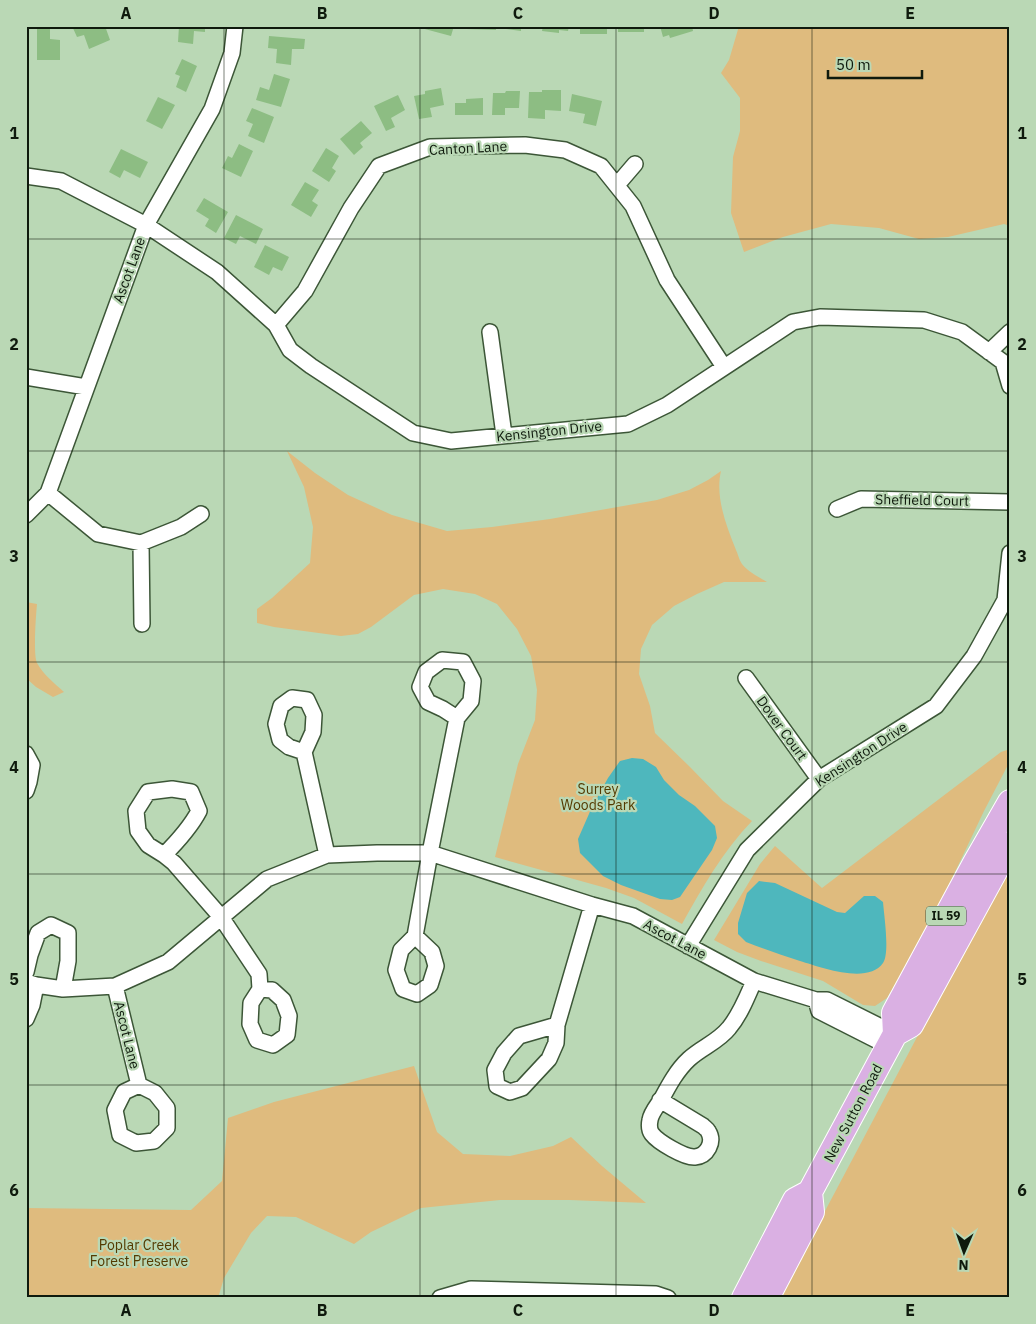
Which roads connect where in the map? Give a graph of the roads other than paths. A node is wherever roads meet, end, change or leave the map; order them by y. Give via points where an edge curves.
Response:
1 (235, 26) edge
2 (635, 164) dead end
3 (26, 176) edge
4 (616, 185) junction
5 (146, 224) junction
6 (276, 325) junction
7 (490, 332) dead end
8 (1010, 332) edge
9 (989, 352) junction
10 (724, 367) junction
11 (26, 377) edge
12 (1010, 386) edge
13 (86, 387) junction
14 (504, 435) junction
15 (48, 494) junction
16 (1010, 502) edge
17 (837, 508) dead end
18 (201, 514) dead end
19 (26, 515) edge
20 (141, 543) junction
21 (1010, 553) edge
22 (142, 624) dead end
23 (746, 678) dead end
24 (457, 718) dead end
25 (304, 752) dead end
26 (26, 754) edge
27 (819, 779) junction
28 (26, 791) edge
29 (1010, 802) edge
30 (1010, 844) edge
31 (430, 853) junction
32 (164, 855) junction
33 (327, 855) junction
34 (592, 905) junction
35 (221, 917) junction
36 (415, 936) dead end
37 (688, 946) junction
38 (26, 972) edge
39 (754, 981) junction
40 (31, 984) edge
41 (114, 986) junction
42 (63, 989) junction
43 (260, 989) dead end
44 (26, 1019) edge
45 (557, 1025) junction
46 (892, 1040) junction
47 (139, 1085) dead end
48 (660, 1100) dead end
49 (810, 1192) junction
50 (445, 1297) edge
51 (668, 1298) edge
52 (744, 1298) edge
53 (767, 1298) edge

1 - 5 street, Ascot Lane via 232,53 212,109
2 - 4 street
3 - 5 street, Kensington Drive via 62,181
4 - 6 street, Canton Lane via 601,166 565,150 524,145 430,147 380,166 351,208 305,291
4 - 10 street, Canton Lane via 633,206 667,280
5 - 6 street, Kensington Drive via 217,272
5 - 13 street, Ascot Lane
6 - 14 street, Kensington Drive via 290,350 413,433 451,441
7 - 14 street
8 - 9 street
9 - 10 street, Kensington Drive via 962,332 924,320 820,318 792,322
9 - 12 street, Kensington Drive via 1003,362
10 - 14 street, Kensington Drive via 667,405 628,424
11 - 13 street
13 - 15 street, Ascot Lane
15 - 19 street, Ascot Lane
15 - 20 street via 98,534
16 - 17 street, Sheffield Court via 861,499
18 - 20 street via 181,527
20 - 22 street
21 - 27 street, Kensington Drive via 1005,600 974,656 936,706
23 - 27 street, Dover Court
24 - 31 street
25 - 33 street
26 - 28 street via 32,765
27 - 37 street, Kensington Drive via 748,850
29 - 46 main road, New Sutton Road / IL 59 via 894,1012
30 - 46 main road, New Sutton Road / IL 59 via 911,1025
31 - 33 street, Ascot Lane
31 - 34 street, Ascot Lane
31 - 36 street
32 - 32 street via 148,845 138,831 136,811 148,792 172,789 192,792 199,811 191,826
32 - 35 street
33 - 35 street, Ascot Lane via 268,879
34 - 37 street, Ascot Lane via 633,916
34 - 45 street
35 - 41 street, Ascot Lane via 168,962
35 - 43 street via 259,974
37 - 39 street, Ascot Lane
38 - 42 street via 38,933 51,925 68,934
39 - 46 street, Ascot Lane via 816,1000 827,1000
39 - 48 street via 729,1028 690,1058
40 - 42 street, Ascot Lane
40 - 44 street, Ascot Lane via 32,1005
41 - 42 street, Ascot Lane
41 - 47 street, Ascot Lane
45 - 45 street via 556,1043 549,1060 536,1075 522,1088 510,1092 497,1086 495,1070 519,1036
46 - 49 main road, New Sutton Road / IL 59
49 - 52 main road, New Sutton Road / IL 59 via 795,1200
49 - 53 main road, New Sutton Road / IL 59 via 812,1212
50 - 51 street via 471,1289 656,1294

